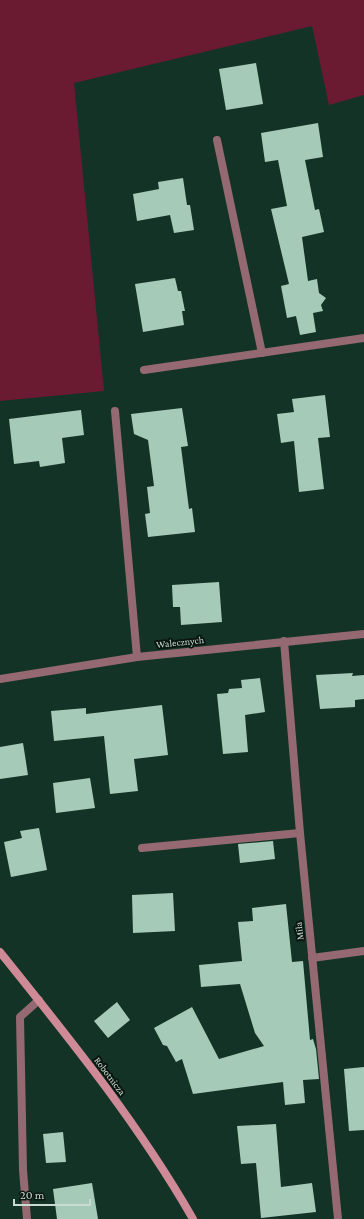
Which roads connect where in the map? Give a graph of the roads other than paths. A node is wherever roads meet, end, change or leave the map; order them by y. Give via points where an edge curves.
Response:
1 (217, 140) dead end
2 (364, 338) edge
3 (262, 353) junction
4 (144, 370) dead end
5 (115, 411) dead end
6 (364, 634) edge
7 (284, 641) junction
8 (137, 657) junction
9 (0, 679) edge
10 (300, 833) junction
11 (142, 848) dead end
12 (364, 951) edge
13 (0, 952) edge
14 (312, 958) junction
15 (39, 1000) junction
16 (26, 1219) edge
17 (192, 1219) edge
18 (338, 1219) edge

1 - 3 street
2 - 3 street
3 - 4 street
5 - 8 street
6 - 7 street, Walecznych
7 - 8 street, Walecznych
7 - 10 street, Miła
8 - 9 street, Walecznych
10 - 11 street
10 - 14 street, Miła
12 - 14 street
13 - 15 street, Robotnicza
14 - 18 street, Miła
15 - 16 street via 20,1017
15 - 17 street, Robotnicza via 115,1099

